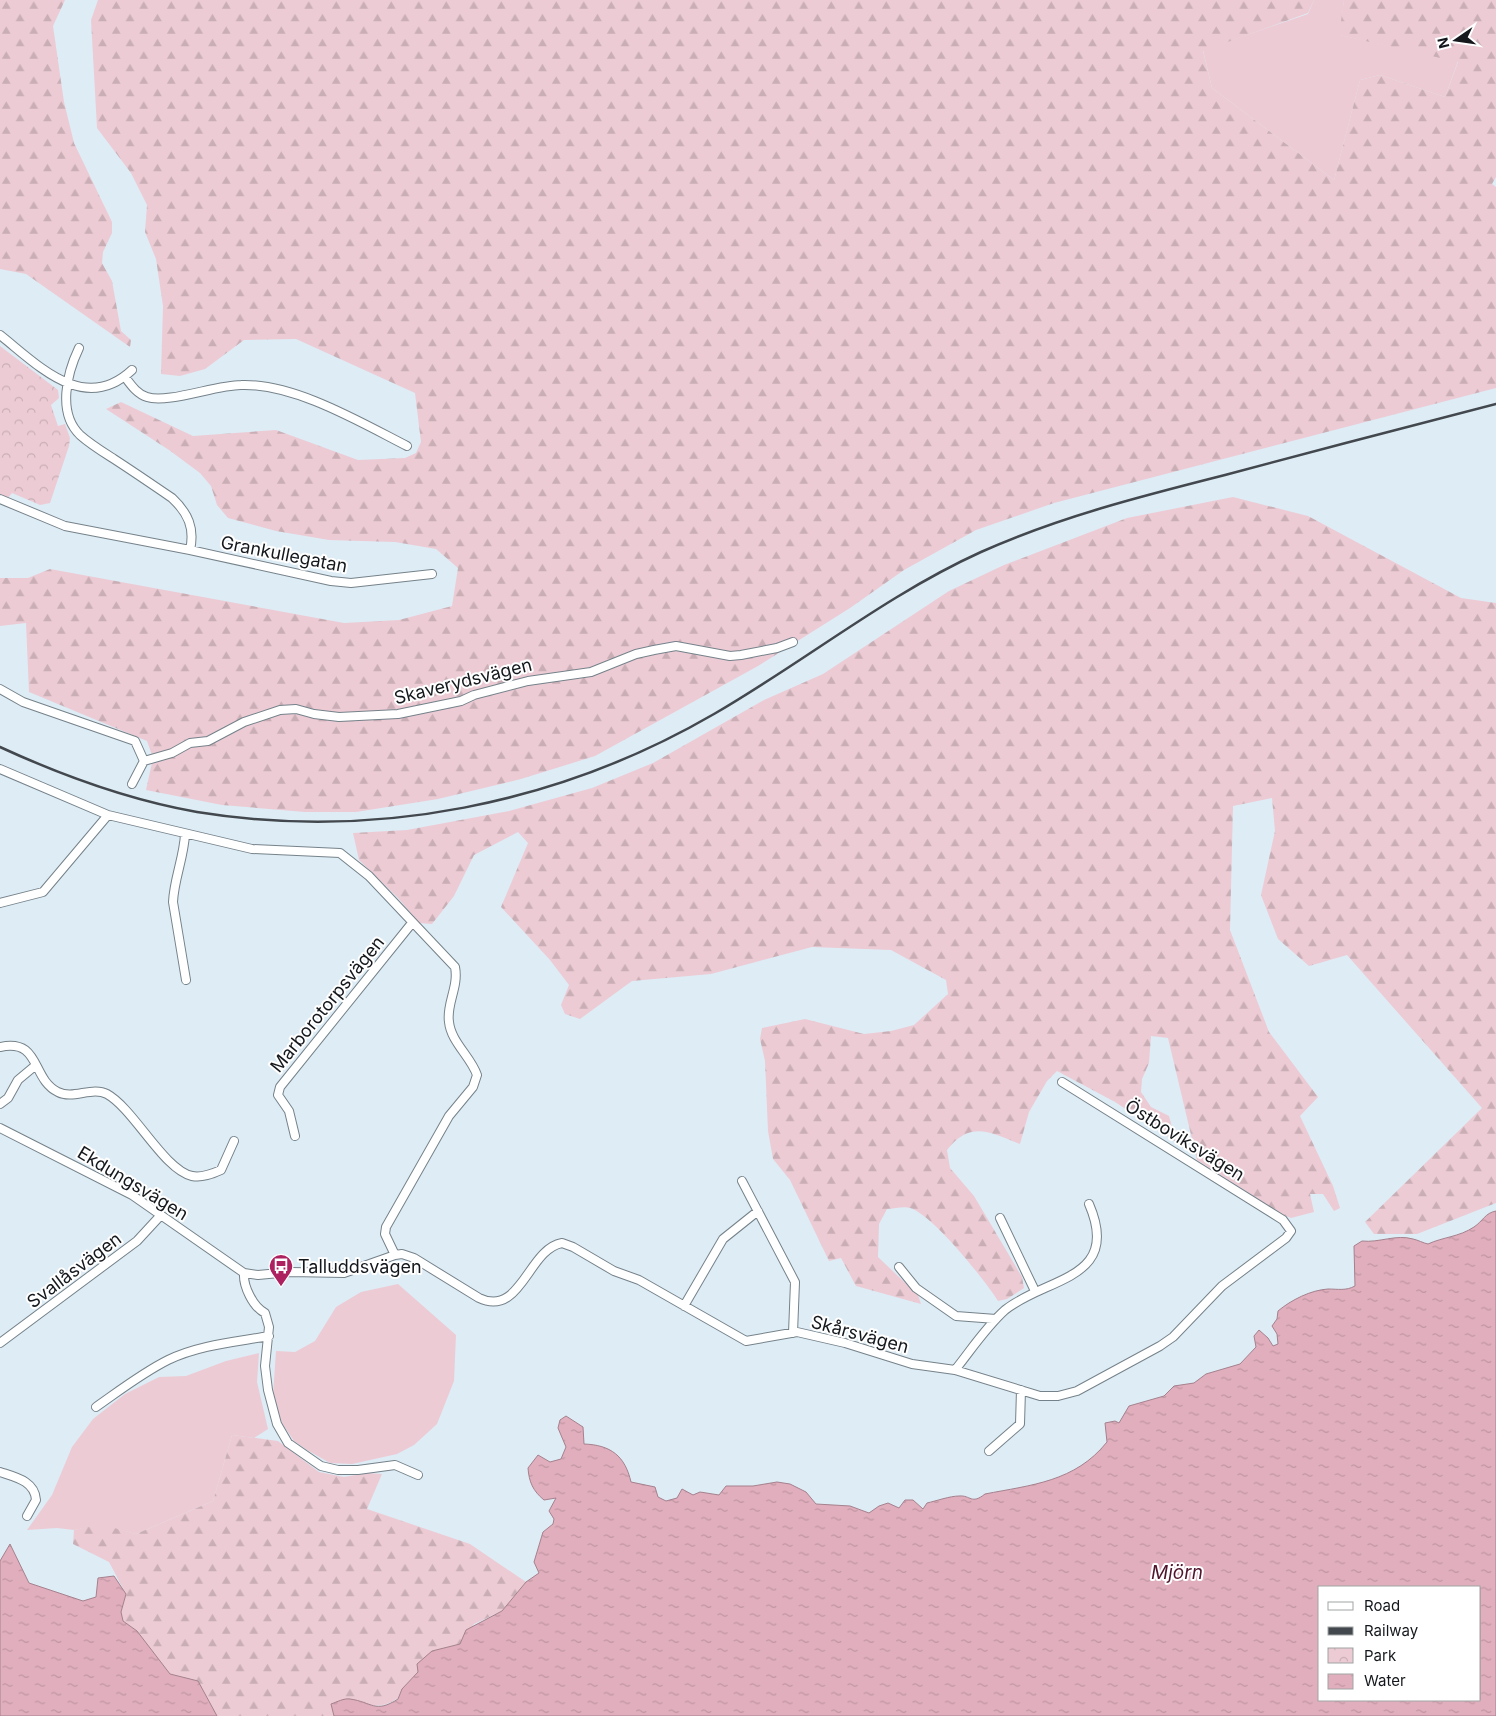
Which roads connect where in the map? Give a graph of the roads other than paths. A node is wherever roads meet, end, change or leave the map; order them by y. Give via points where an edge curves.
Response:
1 (0, 335) edge
2 (79, 348) dead end
3 (132, 370) dead end
4 (124, 377) junction
5 (68, 384) junction
6 (407, 446) dead end
7 (0, 499) edge
8 (190, 550) junction
9 (432, 574) dead end
10 (793, 642) dead end
11 (0, 689) edge
12 (144, 761) junction
13 (0, 770) edge
14 (132, 784) dead end
15 (108, 815) junction
16 (185, 834) junction
17 (0, 903) edge
18 (412, 923) junction
19 (186, 980) dead end
20 (0, 1047) edge
21 (36, 1065) junction
22 (1062, 1082) dead end
23 (0, 1104) edge
24 (0, 1128) edge
25 (295, 1136) dead end
26 (234, 1141) dead end
27 (742, 1181) dead end
28 (1089, 1204) dead end
29 (758, 1211) junction
30 (161, 1215) junction
31 (1000, 1218) dead end
32 (1290, 1228) joint
33 (394, 1255) junction
34 (899, 1268) dead end
35 (244, 1273) junction
36 (1035, 1291) junction
37 (684, 1306) junction
38 (996, 1319) junction
39 (793, 1332) junction
40 (269, 1336) junction
41 (0, 1343) edge
42 (955, 1370) junction
43 (1021, 1390) junction
44 (96, 1407) dead end
45 (989, 1451) dead end
46 (0, 1472) edge
47 (418, 1475) dead end
48 (26, 1516) dead end

1 - 5 street via 47,373
2 - 5 street
3 - 4 street
4 - 5 street via 111,385 98,387
4 - 6 street via 140,394 156,399 241,384 270,388 319,404
5 - 8 street via 66,404 74,428 180,506 190,522
7 - 8 street, Grankullegatan via 65,526
8 - 9 street, Grankullegatan via 351,583
10 - 12 street, Skaverydsvägen via 730,656 676,646 654,650 591,672 537,679 462,701 398,714 339,717 296,709 280,710 244,722 208,741 190,743 172,753
11 - 12 street via 23,702 135,741
12 - 14 street
13 - 15 street
15 - 16 street
15 - 17 street via 43,892
16 - 18 street via 252,848 340,853 369,876
16 - 19 street via 173,902
18 - 25 street, Marborotorpsvägen via 280,1087 278,1095 289,1111
18 - 33 street via 455,967 450,1026 477,1075 473,1087 449,1116 386,1227 385,1234
20 - 21 street, Ekdungsvägen via 19,1046 26,1050
21 - 23 street via 18,1080 8,1098
21 - 26 street, Ekdungsvägen via 58,1092 95,1091 116,1100 170,1162 190,1176 204,1176 221,1170
22 - 32 street, Östboviksvägen via 1196,1164 1283,1220
24 - 30 street, Ekdungsvägen via 132,1195
27 - 29 street
28 - 36 street via 1098,1224 1096,1248 1088,1262 1065,1280
29 - 37 street via 723,1239
29 - 39 street via 796,1288
30 - 35 street, Ekdungsvägen
30 - 41 street, Svallåsvägen via 137,1241
31 - 36 street
32 - 43 street, Skårsvägen via 1286,1238 1222,1286 1173,1337 1160,1346 1070,1394 1040,1396
33 - 35 street via 344,1272
33 - 37 street, Skårsvägen via 414,1258 488,1303 499,1302 511,1294 548,1250 557,1244 567,1244
34 - 38 street via 916,1288 956,1316
35 - 40 street via 248,1292 265,1313
36 - 38 street
37 - 39 street, Skårsvägen via 746,1341
38 - 42 street
39 - 42 street, Skårsvägen via 845,1343 912,1364
40 - 44 street via 210,1346 169,1360
40 - 47 street via 265,1366 268,1390 277,1424 288,1443 321,1466 358,1470 395,1465
42 - 43 street, Skårsvägen
43 - 45 street via 1020,1424
46 - 48 street via 32,1487 36,1500

